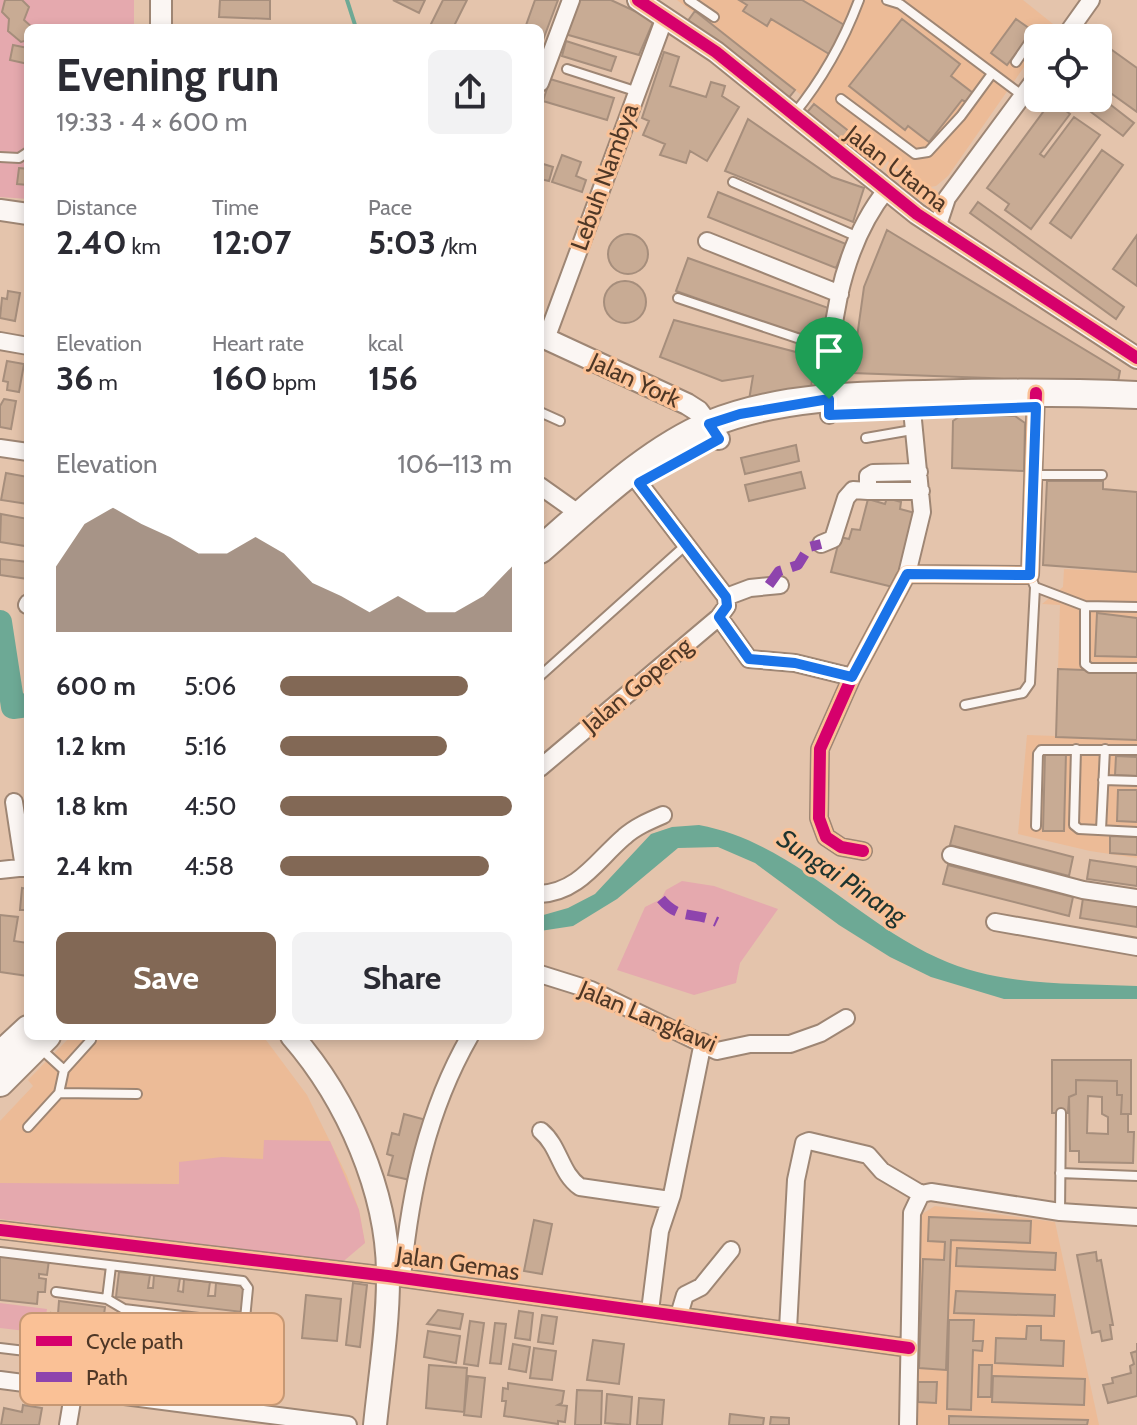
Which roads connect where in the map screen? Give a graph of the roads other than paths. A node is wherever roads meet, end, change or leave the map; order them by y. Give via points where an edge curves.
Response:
1 (161, 0) edge
2 (571, 0) edge
3 (638, 0) edge
4 (689, 0) edge
5 (859, 0) edge
6 (887, 0) edge
7 (1091, 0) edge
8 (662, 10) edge
9 (714, 17) dead end
10 (161, 24) edge
11 (1074, 24) edge
12 (1024, 50) edge
13 (1016, 62) dead end
14 (567, 69) dead end
15 (544, 72) edge
16 (991, 75) junction
17 (635, 91) junction
18 (1023, 96) joint
19 (841, 99) dead end
20 (794, 114) junction
21 (24, 155) edge
22 (0, 157) edge
23 (733, 182) dead end
24 (887, 189) junction
25 (947, 198) junction
26 (0, 210) edge
27 (24, 213) edge
28 (917, 214) junction
29 (937, 228) junction
30 (858, 237) junction
31 (707, 241) dead end
32 (840, 294) junction
33 (678, 298) dead end
34 (544, 334) edge
35 (544, 337) edge
36 (0, 341) edge
37 (24, 345) edge
38 (831, 350) junction
39 (1137, 358) edge
40 (1137, 395) edge
41 (1036, 400) junction
42 (829, 407) junction
43 (1137, 410) edge
44 (544, 414) edge
45 (912, 420) junction
46 (560, 421) dead end
47 (714, 432) junction
48 (866, 438) dead end
49 (0, 448) edge
50 (24, 451) edge
51 (919, 472) junction
52 (1034, 475) junction
53 (1102, 475) dead end
54 (639, 483) junction
55 (544, 489) edge
56 (868, 491) junction
57 (921, 491) junction
58 (581, 515) junction
59 (821, 544) dead end
60 (686, 545) junction
61 (544, 547) edge
62 (544, 564) edge
63 (907, 574) junction
64 (1032, 581) junction
65 (780, 585) dead end
66 (726, 597) junction
67 (1085, 606) junction
68 (1137, 607) edge
69 (719, 617) junction
70 (1137, 668) edge
71 (544, 672) edge
72 (852, 677) junction
73 (965, 705) dead end
74 (1076, 749) junction
75 (1105, 749) junction
76 (1137, 750) edge
77 (544, 765) edge
78 (1103, 780) junction
79 (1137, 781) edge
80 (14, 802) dead end
81 (663, 815) dead end
82 (1036, 826) dead end
83 (1101, 830) junction
84 (1137, 832) edge
85 (863, 851) dead end
86 (951, 855) dead end
87 (24, 857) edge
88 (24, 868) edge
89 (0, 870) edge
90 (544, 894) edge
91 (1137, 898) edge
92 (995, 922) dead end
93 (1137, 947) edge
94 (544, 975) edge
95 (846, 1018) dead end
96 (31, 1040) edge
97 (35, 1040) edge
98 (39, 1040) edge
99 (91, 1040) dead end
100 (295, 1040) edge
101 (468, 1040) edge
102 (703, 1042) junction
103 (0, 1055) edge
104 (64, 1070) junction
105 (0, 1083) edge
106 (59, 1093) junction
107 (137, 1094) dead end
108 (1061, 1113) dead end
109 (28, 1127) dead end
110 (541, 1131) dead end
111 (1060, 1173) junction
112 (1137, 1176) edge
113 (921, 1194) junction
114 (670, 1200) junction
115 (1060, 1212) junction
116 (1137, 1217) edge
117 (0, 1230) edge
118 (731, 1250) dead end
119 (0, 1252) edge
120 (111, 1266) junction
121 (395, 1277) junction
122 (56, 1292) dead end
123 (107, 1299) junction
124 (124, 1309) junction
125 (650, 1311) junction
126 (123, 1313) edge
127 (157, 1313) edge
128 (246, 1313) edge
129 (679, 1315) junction
130 (788, 1329) junction
131 (0, 1348) edge
132 (909, 1348) junction
133 (20, 1350) edge
134 (0, 1380) edge
135 (20, 1382) edge
136 (71, 1405) edge
137 (196, 1405) edge
138 (68, 1425) edge
139 (348, 1425) edge
140 (375, 1425) edge
141 (908, 1425) edge

1 - 10 street
2 - 15 street
3 - 8 street, Jalan Utama
4 - 9 lane
5 - 20 lane
6 - 16 lane via 900,4
7 - 11 street
8 - 17 street, Lebuh Nambya
8 - 20 street, Jalan Utama
12 - 13 lane
14 - 17 lane
16 - 18 lane
16 - 19 lane via 961,116 921,154
17 - 34 street, Lebuh Nambya
18 - 25 street
20 - 24 street, Jalan Utama
21 - 22 lane
23 - 30 lane
24 - 28 street, Jalan Utama
24 - 30 street
25 - 28 street
25 - 29 street
26 - 27 street
28 - 29 street, Jalan Utama
29 - 39 street, Jalan Utama
30 - 32 street
31 - 32 street
32 - 38 street
33 - 38 lane
35 - 47 street, Jalan York via 687,404
36 - 37 street
38 - 42 street
40 - 41 main road
41 - 42 main road via 875,395
41 - 43 main road
41 - 45 main road
41 - 52 street
42 - 45 main road
42 - 47 main road via 779,422
44 - 46 lane
45 - 48 lane
45 - 51 street
47 - 54 main road
47 - 58 main road via 677,442
49 - 50 street
51 - 56 street via 873,473 868,476
51 - 57 street
52 - 53 lane
52 - 64 street
54 - 60 street
54 - 62 main road
55 - 58 street
56 - 57 street
56 - 59 street via 853,490 833,539
57 - 63 street via 922,512
58 - 61 main road
60 - 66 street
60 - 71 lane
63 - 64 street
63 - 72 street
64 - 67 lane
64 - 73 lane via 1030,683 1023,693
65 - 66 street
66 - 69 street
67 - 68 lane
67 - 70 lane via 1085,664
69 - 72 street via 749,659
69 - 77 street, Jalan Gopeng
72 - 85 street via 820,749 819,818 826,837 841,847
74 - 75 lane
74 - 82 lane via 1048,748 1038,754
74 - 83 lane via 1074,825
75 - 76 lane
75 - 78 lane
78 - 79 lane
78 - 83 lane
80 - 87 street
81 - 90 street via 637,827 583,878
83 - 84 lane
86 - 91 street via 1083,890
88 - 89 street
92 - 93 street
94 - 102 street, Jalan Langkawi via 591,990
95 - 102 street, Jalan Langkawi via 790,1044 717,1051
96 - 103 main road
97 - 105 main road
98 - 104 lane
99 - 104 lane
100 - 121 main road via 322,1076 359,1145
101 - 121 street via 428,1132
102 - 114 street
104 - 106 lane
106 - 107 lane
106 - 109 lane
108 - 111 lane
110 - 114 street via 553,1141 569,1179 580,1187
111 - 112 lane
111 - 115 lane
113 - 115 street
113 - 130 street via 882,1171 868,1155 804,1143 796,1180
113 - 132 street via 912,1213
114 - 125 street via 660,1231
115 - 116 street
117 - 121 street, Jalan Gemas
118 - 129 street via 701,1287 685,1295
119 - 120 lane
120 - 123 lane
120 - 128 lane via 243,1281 248,1285
121 - 125 street, Jalan Gemas
121 - 140 main road
122 - 123 lane
123 - 124 lane
124 - 126 lane
124 - 127 lane
125 - 129 street, Jalan Gemas
129 - 130 street, Jalan Gemas
130 - 132 street, Jalan Gemas
131 - 133 lane
132 - 141 street
134 - 135 street
136 - 138 street
137 - 139 street

